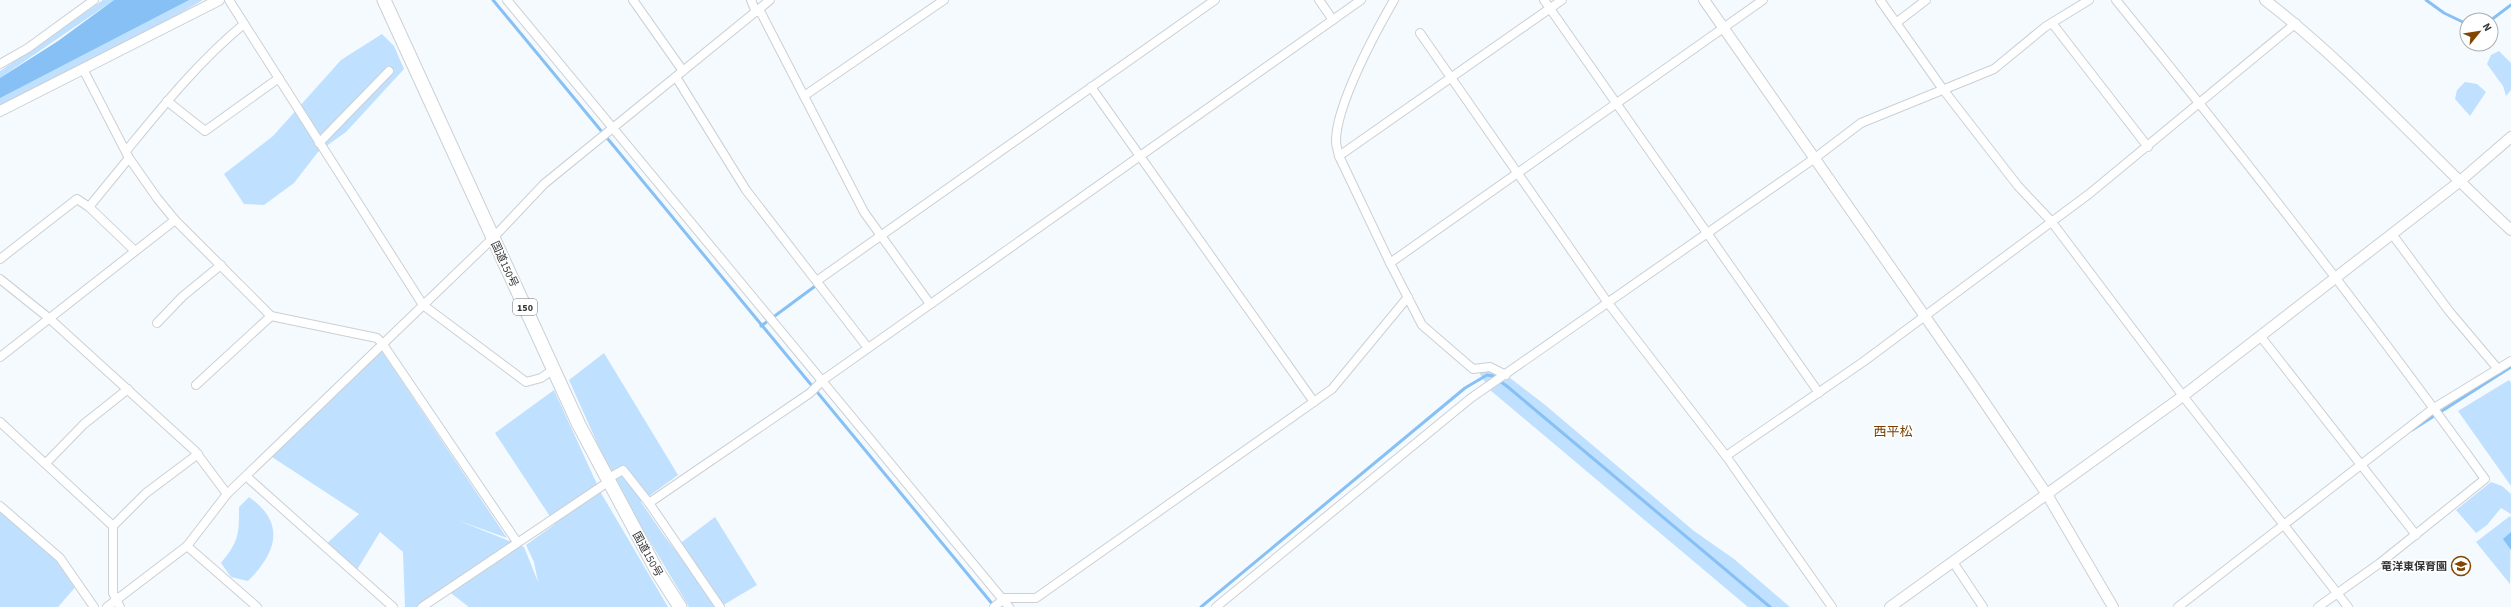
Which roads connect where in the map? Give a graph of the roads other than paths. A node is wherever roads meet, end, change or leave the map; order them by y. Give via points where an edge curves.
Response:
1 (94, 0) edge
2 (219, 0) edge
3 (229, 0) edge
4 (384, 0) edge
5 (507, 0) edge
6 (633, 0) edge
7 (751, 0) edge
8 (770, 0) edge
9 (944, 0) edge
10 (1214, 0) edge
11 (1319, 0) edge
12 (1361, 0) edge
13 (1394, 0) edge
14 (1544, 0) edge
15 (1562, 0) edge
16 (1704, 0) edge
17 (1763, 0) edge
18 (1880, 0) edge
19 (1926, 0) edge
20 (2089, 0) edge
21 (2116, 0) edge
22 (2265, 0) edge
23 (1550, 9) junction
24 (758, 11) junction
25 (1333, 20) junction
26 (1896, 23) junction
27 (2052, 23) junction
28 (244, 24) junction
29 (2296, 24) junction
30 (1724, 28) junction
31 (1420, 33) dead end
32 (0, 64) edge
33 (83, 69) junction
34 (389, 71) dead end
35 (683, 71) junction
36 (676, 77) junction
37 (279, 78) junction
38 (1452, 78) junction
39 (1091, 87) junction
40 (1942, 88) junction
41 (804, 96) junction
42 (167, 101) junction
43 (2200, 103) junction
44 (1617, 104) junction
45 (0, 111) edge
46 (613, 128) junction
47 (2511, 137) edge
48 (320, 142) junction
49 (2148, 147) junction
50 (127, 155) junction
51 (1141, 155) junction
52 (1339, 156) junction
53 (1815, 158) junction
54 (1518, 173) junction
55 (2459, 182) junction
56 (89, 207) junction
57 (175, 220) junction
58 (2051, 220) junction
59 (2511, 230) edge
60 (1708, 233) junction
61 (2392, 234) junction
62 (881, 236) junction
63 (493, 238) junction
64 (135, 251) junction
65 (0, 259) edge
66 (1390, 263) junction
67 (221, 265) junction
68 (2337, 278) junction
69 (0, 279) edge
70 (818, 280) junction
71 (1408, 297) junction
72 (1608, 303) junction
73 (930, 304) junction
74 (423, 305) junction
75 (271, 316) junction
76 (1925, 316) junction
77 (50, 319) junction
78 (157, 323) dead end
79 (2261, 337) junction
80 (382, 343) junction
81 (868, 348) junction
82 (0, 357) edge
83 (2511, 361) edge
84 (554, 369) junction
85 (2498, 369) junction
86 (1506, 375) junction
87 (823, 380) junction
88 (196, 385) dead end
89 (128, 389) junction
90 (1819, 393) junction
91 (2183, 396) junction
92 (1314, 402) junction
93 (2434, 408) junction
94 (0, 422) edge
95 (198, 454) junction
96 (1726, 456) junction
97 (46, 463) junction
98 (2361, 465) junction
99 (246, 477) junction
100 (608, 480) junction
101 (227, 494) junction
102 (2048, 496) junction
103 (650, 503) junction
104 (0, 506) edge
105 (2284, 525) junction
106 (113, 526) junction
107 (2416, 535) junction
108 (516, 542) junction
109 (187, 546) junction
110 (1953, 562) junction
111 (2337, 593) junction
112 (999, 603) edge
113 (118, 604) edge
114 (94, 607) edge
115 (106, 607) edge
116 (257, 607) edge
117 (393, 607) edge
118 (422, 607) edge
119 (680, 607) edge
120 (720, 607) edge
121 (1008, 607) edge
122 (1216, 607) edge
123 (1832, 607) edge
124 (1890, 607) edge
125 (1983, 607) edge
126 (2113, 607) edge
127 (2178, 607) edge
128 (2318, 607) edge
129 (2348, 607) edge

1 - 32 street via 28,48
2 - 33 street
3 - 28 street
4 - 63 highway, 国道150号 / 150
5 - 46 street
6 - 35 street
7 - 24 street
8 - 24 street
9 - 41 street
10 - 39 street
11 - 25 street
12 - 25 street
13 - 52 street via 1374,34 1339,122 1336,141
14 - 23 street
15 - 23 street
16 - 30 street
17 - 30 street
18 - 26 street
19 - 26 street
20 - 27 street
21 - 43 street
22 - 29 street
23 - 38 street
23 - 44 street
24 - 35 street
24 - 41 street
25 - 51 street
26 - 40 street
27 - 40 street via 1994,68
27 - 49 street
28 - 37 street
28 - 42 street via 212,50
29 - 43 street
29 - 55 street
30 - 44 street
30 - 53 street
31 - 38 street
33 - 45 street
33 - 50 street
34 - 48 street
35 - 36 street
36 - 46 street
36 - 70 street via 746,190
37 - 42 street via 205,131
37 - 48 street
38 - 52 street
38 - 54 street
39 - 51 street
39 - 62 street
40 - 53 street via 1860,123
40 - 58 street via 2018,186
41 - 62 street via 864,212
42 - 50 street
43 - 49 street
43 - 68 street
44 - 54 street
44 - 60 street
46 - 63 street via 544,184
46 - 87 street
47 - 55 street
48 - 74 street
49 - 58 street via 2089,194
50 - 56 street
50 - 57 street
51 - 73 street
51 - 92 street
52 - 66 street
53 - 60 street
53 - 76 street
54 - 66 street
54 - 72 street
55 - 59 street
55 - 61 street
56 - 64 street
56 - 65 street via 77,199
57 - 64 street
57 - 67 street
58 - 76 street
58 - 91 street
60 - 72 street
60 - 90 street
61 - 68 street
61 - 85 street via 2449,311
62 - 70 street
62 - 73 street
63 - 74 street
63 - 84 highway, 国道150号 / 150
64 - 77 street
66 - 71 street
67 - 75 street
67 - 78 street via 183,296
68 - 79 street
68 - 93 street
69 - 77 street
70 - 81 street
71 - 86 street via 1422,325 1473,368 1490,367
71 - 92 street via 1332,389
72 - 86 street
72 - 96 street
73 - 81 street
74 - 80 street
74 - 84 street via 526,382 541,378
75 - 80 street via 376,338
75 - 88 street
76 - 90 street
76 - 102 street
77 - 82 street
77 - 89 street
79 - 91 street
79 - 98 street
80 - 99 street
80 - 108 street
81 - 87 street
83 - 85 street
84 - 100 highway, 国道150号 / 150
85 - 93 street
86 - 122 street via 1471,398
87 - 103 street via 810,393
87 - 112 street
89 - 95 street
89 - 97 street via 84,424
90 - 96 street
91 - 102 street
91 - 105 street
92 - 112 street via 1036,598 1006,598
93 - 98 street
93 - 107 street via 2485,479
94 - 97 street
95 - 101 street
95 - 106 street via 146,493
96 - 123 street
97 - 106 street
98 - 105 street
98 - 107 street
99 - 101 street
99 - 117 street
100 - 103 street via 623,470
100 - 108 street
100 - 119 highway, 国道150号 / 150
101 - 109 street
102 - 110 street
102 - 126 street
103 - 120 street
104 - 114 street via 60,558
105 - 111 street
105 - 127 street
106 - 113 street via 113,593
107 - 111 street
108 - 118 street
109 - 113 street
109 - 116 street
110 - 124 street
110 - 125 street
111 - 128 street
111 - 129 street
112 - 121 street
113 - 115 street

